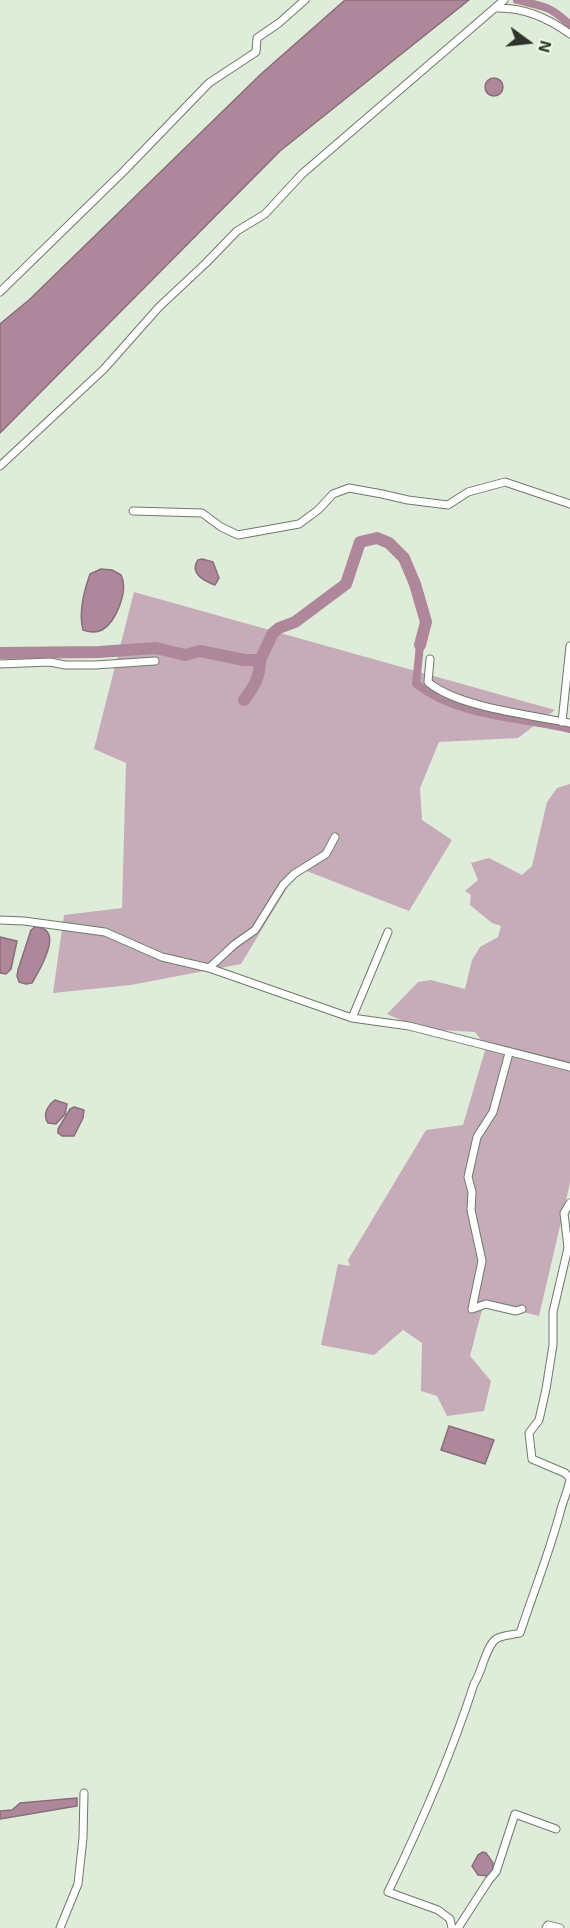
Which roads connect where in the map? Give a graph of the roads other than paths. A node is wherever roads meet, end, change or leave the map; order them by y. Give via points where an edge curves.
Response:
1 (305, 0) edge
2 (504, 0) edge
3 (495, 9) junction
4 (570, 34) edge
5 (0, 292) edge
6 (0, 466) edge
7 (570, 504) edge
8 (134, 511) dead end
9 (570, 646) edge
10 (429, 659) dead end
11 (155, 661) dead end
12 (0, 664) edge
13 (566, 723) edge
14 (335, 837) dead end
15 (0, 920) edge
16 (388, 932) dead end
17 (209, 968) junction
18 (352, 1018) junction
19 (509, 1053) junction
20 (570, 1067) edge
21 (570, 1203) edge
22 (566, 1271) edge
23 (522, 1309) dead end
24 (84, 1793) dead end
25 (556, 1829) dead end
26 (60, 1928) edge
27 (452, 1928) edge
28 (458, 1928) edge
29 (546, 1928) edge
30 (560, 1928) edge

1 - 5 street via 257,38 256,52 209,83
2 - 3 street
3 - 4 street via 532,13
3 - 6 street via 302,174 265,214 237,231 159,307 104,369
7 - 8 street via 505,482 468,492 448,505 349,488 333,494 299,524 238,535 202,513
9 - 13 street
10 - 13 street via 428,682 459,700
11 - 12 street
14 - 17 street via 326,854 283,885 255,930
15 - 17 street via 105,932 162,957
16 - 18 street
17 - 18 street
18 - 19 street via 409,1026
19 - 20 street
19 - 23 street via 493,1112 477,1137 468,1177 482,1261 472,1309 486,1304
21 - 22 street via 564,1213
22 - 27 street via 553,1312 553,1345 539,1420 529,1433 532,1459 565,1473 570,1484 520,1633 497,1638 491,1644 435,1791 388,1892 438,1910 450,1919
24 - 26 street via 78,1884
25 - 28 street via 515,1814 496,1872
29 - 30 street

